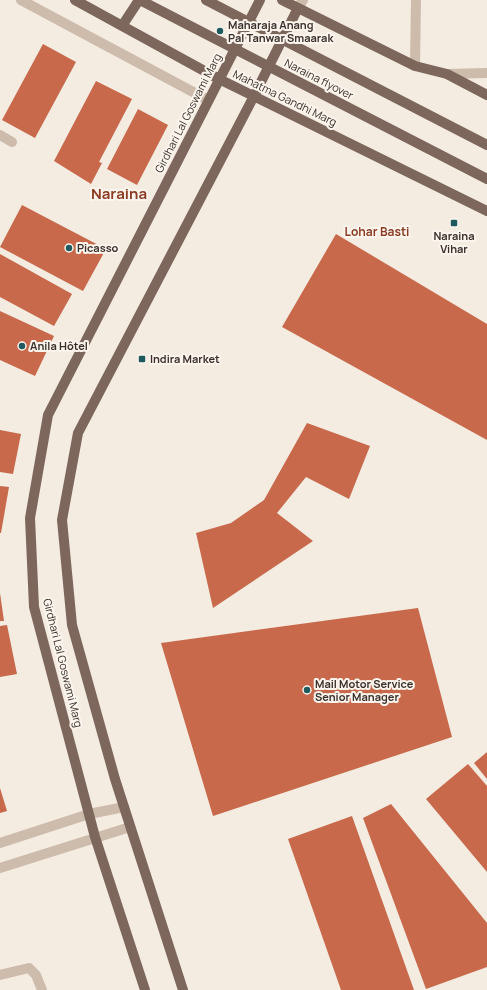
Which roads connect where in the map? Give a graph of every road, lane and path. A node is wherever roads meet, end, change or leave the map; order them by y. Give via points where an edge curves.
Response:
1 (21, 0) edge
2 (75, 0) edge
3 (140, 0) edge
4 (206, 0) edge
5 (260, 0) edge
6 (282, 0) edge
7 (416, 0) edge
8 (300, 4) edge
9 (122, 26) junction
10 (415, 66) junction
11 (487, 73) edge
12 (447, 74) junction
13 (219, 79) junction
14 (487, 95) edge
15 (254, 96) junction
16 (208, 100) junction
17 (0, 136) edge
18 (12, 142) dead end
19 (487, 145) edge
20 (487, 179) edge
21 (487, 211) edge
22 (124, 807) junction
23 (89, 814) junction
24 (130, 827) junction
25 (95, 837) junction
26 (0, 843) edge
27 (0, 868) edge
28 (0, 975) edge
29 (42, 990) edge
30 (146, 990) edge
31 (183, 990) edge

1 - 16 street
2 - 9 main road, Mahatma Gandhi Marg
3 - 9 main road
3 - 20 main road, Naraina flyover, bridge
4 - 19 main road, Naraina flyover, bridge
5 - 13 main road, Girdhari Lal Goswami Marg
6 - 8 main road
7 - 10 street
8 - 10 main road
8 - 15 main road, Girdhari Lal Goswami Marg
9 - 13 main road, Mahatma Gandhi Marg
10 - 12 main road
11 - 12 street
12 - 14 main road
13 - 15 main road, Mahatma Gandhi Marg
13 - 16 main road, Girdhari Lal Goswami Marg
15 - 21 main road, Mahatma Gandhi Marg
15 - 22 main road, Girdhari Lal Goswami Marg via 78,433 62,520 72,625
16 - 23 main road, Girdhari Lal Goswami Marg via 48,415 30,518 34,607
17 - 18 street
22 - 23 street
22 - 24 main road, Girdhari Lal Goswami Marg
23 - 25 main road, Girdhari Lal Goswami Marg
23 - 26 street
24 - 25 street
24 - 31 main road, Girdhari Lal Goswami Marg
25 - 27 street
25 - 30 main road, Girdhari Lal Goswami Marg
28 - 29 street via 29,968 36,975

